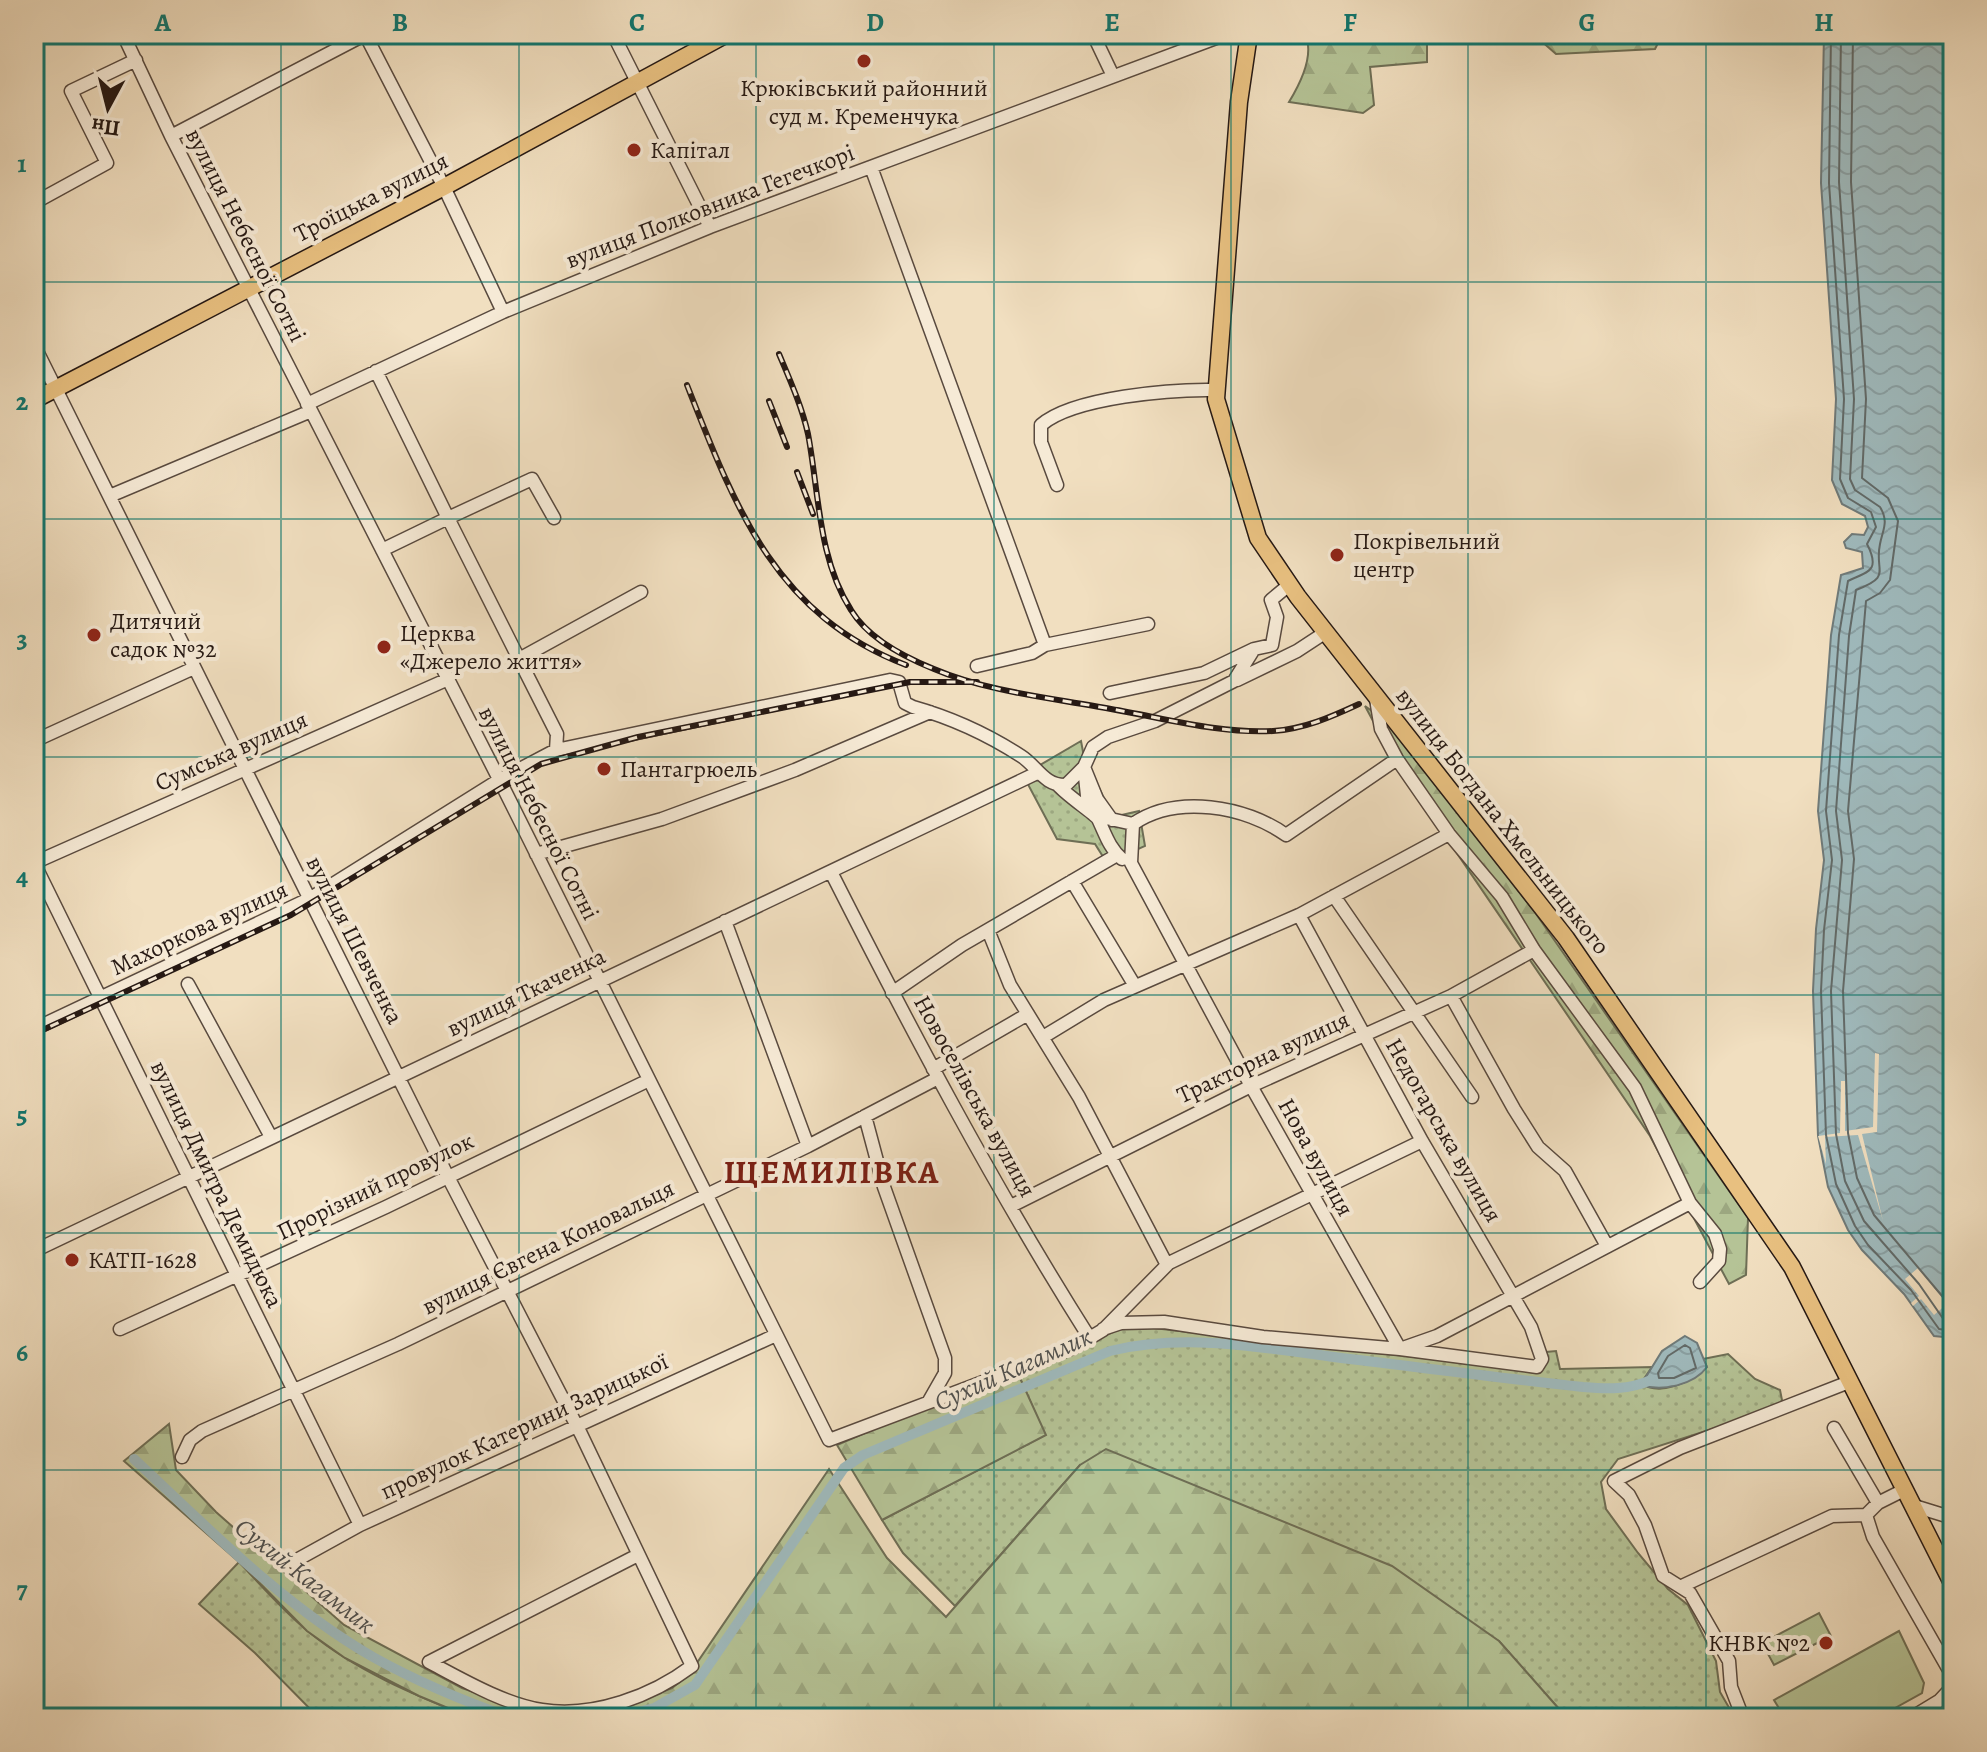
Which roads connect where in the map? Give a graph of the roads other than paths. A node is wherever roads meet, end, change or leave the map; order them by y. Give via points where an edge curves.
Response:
1 (123, 34) edge
2 (365, 34) edge
3 (613, 34) edge
4 (727, 34) edge
5 (1093, 34) edge
6 (1227, 34) edge
7 (1249, 34) edge
8 (136, 60) junction
9 (1113, 76) junction
10 (637, 81) junction
11 (171, 136) junction
12 (871, 167) junction
13 (444, 187) junction
14 (34, 203) edge
15 (710, 227) junction
16 (248, 288) junction
17 (503, 312) junction
18 (34, 345) edge
19 (376, 371) junction
20 (56, 389) junction
21 (1216, 390) junction
22 (34, 400) edge
23 (309, 408) junction
24 (1057, 485) dead end
25 (112, 495) junction
26 (448, 518) junction
27 (554, 518) dead end
28 (382, 550) junction
29 (1289, 585) junction
30 (641, 592) dead end
31 (1148, 624) dead end
32 (1326, 632) junction
33 (1045, 645) junction
34 (1272, 645) junction
35 (1254, 649) junction
36 (519, 659) junction
37 (1267, 665) junction
38 (977, 666) dead end
39 (194, 668) junction
40 (446, 680) junction
41 (1234, 681) junction
42 (1110, 693) dead end
43 (1375, 695) junction
44 (930, 712) junction
45 (34, 741) edge
46 (556, 750) junction
47 (1397, 759) junction
48 (1084, 767) junction
49 (244, 769) junction
50 (1037, 773) junction
51 (499, 780) junction
52 (1058, 785) junction
53 (1097, 816) junction
54 (1114, 823) junction
55 (1133, 824) junction
56 (1449, 834) junction
57 (536, 854) junction
58 (1117, 855) junction
59 (34, 863) edge
60 (1131, 863) junction
61 (831, 872) junction
62 (1072, 881) junction
63 (1334, 896) junction
64 (309, 899) junction
65 (1299, 915) junction
66 (725, 921) junction
67 (988, 930) junction
68 (1534, 950) junction
69 (1184, 964) junction
70 (599, 982) junction
71 (188, 984) dead end
72 (1135, 986) junction
73 (892, 993) junction
74 (1451, 996) junction
75 (100, 999) junction
76 (1412, 1013) junction
77 (1028, 1014) junction
78 (34, 1029) edge
79 (1363, 1035) junction
80 (1043, 1037) junction
81 (935, 1073) junction
82 (400, 1077) junction
83 (649, 1080) junction
84 (1251, 1086) junction
85 (1472, 1097) dead end
86 (865, 1116) junction
87 (271, 1137) junction
88 (1422, 1141) junction
89 (808, 1146) junction
90 (1107, 1155) junction
91 (447, 1175) junction
92 (190, 1176) junction
93 (1314, 1193) junction
94 (706, 1195) junction
95 (1690, 1203) junction
96 (1011, 1206) junction
97 (1607, 1246) junction
98 (34, 1251) edge
99 (1167, 1265) junction
100 (239, 1276) junction
101 (1700, 1282) dead end
102 (505, 1290) junction
103 (1512, 1296) junction
104 (120, 1329) dead end
105 (1103, 1330) junction
106 (776, 1335) junction
107 (1089, 1337) junction
108 (1400, 1349) junction
109 (1849, 1382) junction
110 (295, 1391) junction
111 (929, 1401) junction
112 (577, 1426) junction
113 (1834, 1428) dead end
114 (182, 1457) dead end
115 (1907, 1497) junction
116 (1878, 1503) junction
117 (1866, 1515) junction
118 (1953, 1518) edge
119 (360, 1525) junction
120 (638, 1555) junction
121 (293, 1562) dead end
122 (1953, 1585) edge
123 (1682, 1586) junction
124 (1953, 1677) edge
125 (1953, 1686) edge
126 (1743, 1718) edge
127 (1911, 1718) edge

1 - 8 street, вулиця Небесної Сотні
2 - 11 street
2 - 13 street
3 - 10 street
4 - 10 main road, Троїцька вулиця
5 - 9 street
6 - 9 street, вулиця Полковника Гегечкорі
7 - 21 main road, вулиця Богдана Хмельницького
8 - 11 street, вулиця Небесної Сотні
8 - 14 street via 71,91 107,163
9 - 12 street, вулиця Полковника Гегечкорі
10 - 13 main road, Троїцька вулиця
10 - 15 street
11 - 16 street, вулиця Небесної Сотні
12 - 15 street, вулиця Полковника Гегечкорі
12 - 33 street
13 - 16 main road, Троїцька вулиця
13 - 17 street
15 - 17 street, вулиця Полковника Гегечкорі
16 - 20 main road, Троїцька вулиця
16 - 23 street, вулиця Небесної Сотні
17 - 19 street, вулиця Полковника Гегечкорі
18 - 20 street, вулиця Шевченка
19 - 23 street, вулиця Полковника Гегечкорі
19 - 26 street
20 - 22 main road, Троїцька вулиця
20 - 25 street, вулиця Шевченка
21 - 24 street via 1148,393 1051,416 1041,425 1041,442
21 - 29 main road, вулиця Богдана Хмельницького via 1258,538
23 - 25 street, вулиця Полковника Гегечкорі
23 - 28 street, вулиця Небесної Сотні
25 - 39 street, вулиця Шевченка
26 - 27 street via 532,479
26 - 28 street
26 - 36 street
28 - 40 street, вулиця Небесної Сотні
29 - 32 main road, вулиця Богдана Хмельницького
29 - 34 street via 1271,600 1277,617
30 - 36 street
31 - 33 street
32 - 37 street
32 - 43 main road, вулиця Богдана Хмельницького
33 - 38 street
34 - 35 street
34 - 37 street
35 - 41 street
35 - 42 street via 1204,673
36 - 46 street via 557,734
37 - 41 street
39 - 45 street
39 - 49 street, вулиця Шевченка
40 - 49 street, Сумська вулиця
40 - 51 street, вулиця Небесної Сотні
41 - 48 street via 1155,721 1108,737 1093,747
43 - 47 street via 1381,729
43 - 109 main road, вулиця Богдана Хмельницького via 1615,1008 1792,1267
44 - 46 street, Махоркова вулиця via 905,703 899,682 890,680
44 - 50 street via 1000,742 1035,765
44 - 57 street via 662,819
46 - 51 street, Махоркова вулиця
47 - 55 street via 1286,835 1240,812 1210,807 1146,815
47 - 56 street
48 - 52 street via 1072,781
48 - 53 street via 1087,796
48 - 54 street
49 - 59 street, Сумська вулиця
49 - 64 street, вулиця Шевченка
50 - 52 street
50 - 61 street, вулиця Ткаченка
51 - 57 street, вулиця Небесної Сотні
51 - 64 street, Махоркова вулиця
52 - 53 street via 1074,803
53 - 54 street
53 - 58 street
54 - 55 street
55 - 60 street
56 - 63 street
56 - 68 street via 1502,897
57 - 70 street, вулиця Небесної Сотні
58 - 60 street
58 - 62 street
59 - 75 street, вулиця Дмитра Демидюка
60 - 69 street, Нова вулиця
61 - 66 street, вулиця Ткаченка
61 - 73 street, Новоселівська вулиця
62 - 67 street
62 - 72 street
63 - 65 street
63 - 76 street
64 - 75 street, Махоркова вулиця
64 - 82 street, вулиця Шевченка
65 - 69 street
65 - 79 street, Недогарська вулиця
66 - 70 street, вулиця Ткаченка
66 - 89 street
67 - 73 street
67 - 77 street
68 - 74 street, Тракторна вулиця
68 - 95 street via 1635,1088
69 - 72 street
69 - 84 street, Нова вулиця
70 - 82 street, вулиця Ткаченка
70 - 83 street, вулиця Небесної Сотні
71 - 87 street
72 - 80 street
73 - 81 street, Новоселівська вулиця
74 - 76 street, Тракторна вулиця
74 - 97 street via 1514,1109 1538,1147 1565,1171
75 - 78 street, Махоркова вулиця
75 - 92 street, вулиця Дмитра Демидюка
76 - 79 street, Тракторна вулиця
76 - 85 street
77 - 80 street
77 - 81 street, вулиця Євгена Коновальця
79 - 84 street, Тракторна вулиця
79 - 88 street, Недогарська вулиця
80 - 90 street
81 - 86 street, вулиця Євгена Коновальця
81 - 96 street, Новоселівська вулиця
82 - 87 street, вулиця Ткаченка
82 - 91 street, вулиця Шевченка
83 - 91 street, Прорізний провулок
83 - 94 street, вулиця Небесної Сотні
84 - 90 street, Тракторна вулиця
84 - 93 street, Нова вулиця
86 - 89 street, вулиця Євгена Коновальця
86 - 111 street via 884,1187 945,1358 945,1373
87 - 92 street, вулиця Ткаченка
88 - 93 street
88 - 103 street, Недогарська вулиця
89 - 94 street, вулиця Євгена Коновальця
90 - 96 street, Тракторна вулиця
90 - 99 street
91 - 100 street, Прорізний провулок
91 - 102 street, вулиця Шевченка
92 - 98 street, вулиця Ткаченка
92 - 100 street, вулиця Дмитра Демидюка
93 - 99 street
93 - 108 street, Нова вулиця
94 - 102 street, вулиця Євгена Коновальця
94 - 106 street, вулиця Небесної Сотні
95 - 97 street
95 - 101 street via 1715,1234 1720,1249 1719,1261
96 - 107 street, Новоселівська вулиця
97 - 103 street
99 - 105 street
100 - 104 street, Прорізний провулок
100 - 110 street, вулиця Дмитра Демидюка
102 - 110 street, вулиця Євгена Коновальця
102 - 112 street, вулиця Шевченка
103 - 108 street via 1437,1336
103 - 108 street, Недогарська вулиця via 1540,1344 1537,1367
105 - 107 street
105 - 108 street via 1121,1323 1164,1322
106 - 111 street, вулиця Небесної Сотні via 829,1440
106 - 112 street, провулок Катерини Зарицької
107 - 111 street via 1043,1361
109 - 115 main road, вулиця Богдана Хмельницького
109 - 123 street via 1680,1448 1614,1481 1629,1495 1645,1525 1663,1576
110 - 114 street, вулиця Євгена Коновальця via 202,1431 190,1440
110 - 119 street, вулиця Дмитра Демидюка
112 - 119 street, провулок Катерини Зарицької
112 - 120 street, вулиця Шевченка
113 - 116 street
115 - 116 street
115 - 118 street
115 - 122 main road, вулиця Богдана Хмельницького
116 - 117 street
117 - 123 street via 1832,1516
117 - 124 street via 1873,1537
119 - 121 street, провулок Катерини Зарицької
120 - 120 street, вулиця Шевченка via 692,1666 667,1685 583,1710 542,1710 429,1662
123 - 126 street via 1729,1661 1731,1687
125 - 127 street

